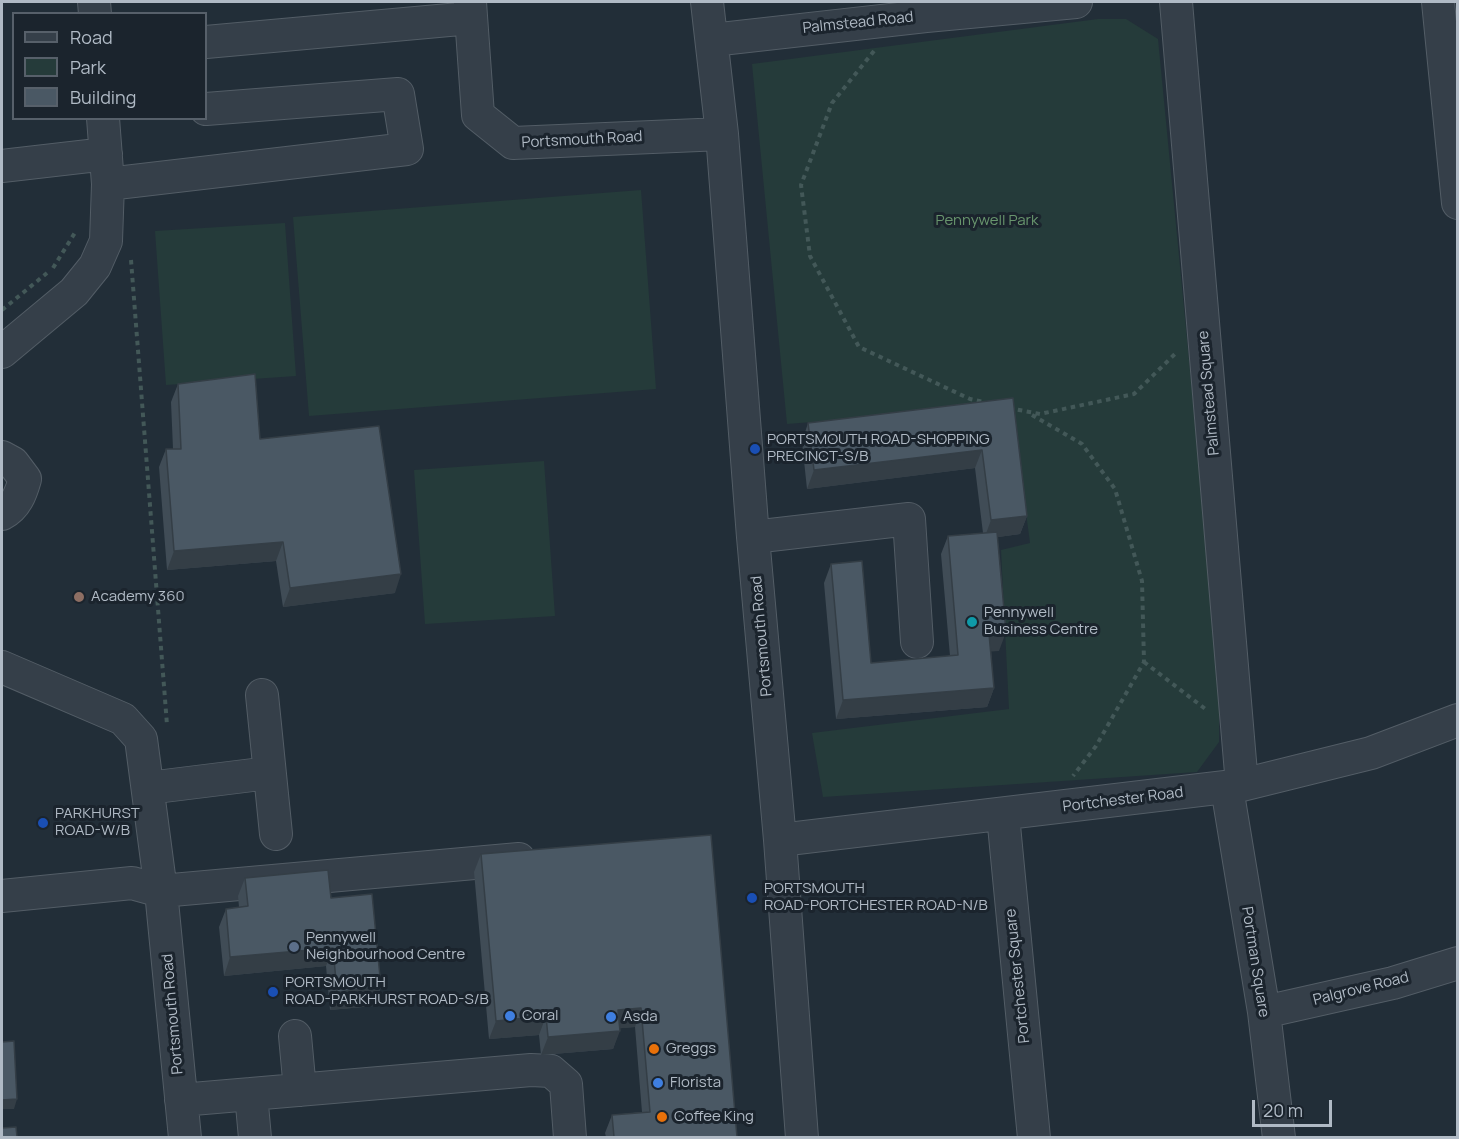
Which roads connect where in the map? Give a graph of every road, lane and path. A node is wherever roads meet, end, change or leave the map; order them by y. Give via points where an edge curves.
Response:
1 (707, 2) edge
2 (1076, 2) edge
3 (1176, 2) edge
4 (1438, 2) edge
5 (471, 10) edge
6 (917, 12) edge
7 (712, 40) junction
8 (207, 42) edge
9 (207, 109) edge
10 (103, 120) edge
11 (722, 134) junction
12 (106, 154) junction
13 (2, 166) edge
14 (108, 184) junction
15 (1458, 203) edge
16 (78, 227) dead end
17 (130, 254) dead end
18 (2, 310) edge
19 (1203, 327) junction
20 (2, 352) edge
21 (993, 404) edge
22 (1005, 407) edge
23 (1028, 412) junction
24 (2, 458) edge
25 (2, 514) edge
26 (753, 537) junction
27 (917, 642) dead end
28 (1143, 662) junction
29 (2, 667) edge
30 (262, 695) dead end
31 (1458, 720) edge
32 (1238, 734) junction
33 (168, 737) dead end
34 (269, 773) junction
35 (1235, 787) junction
36 (148, 788) junction
37 (1047, 810) junction
38 (1003, 815) junction
39 (276, 834) dead end
40 (780, 840) junction
41 (542, 857) edge
42 (161, 891) junction
43 (2, 896) edge
44 (1458, 963) edge
45 (1264, 1012) junction
46 (295, 1036) dead end
47 (300, 1090) junction
48 (251, 1094) junction
49 (181, 1100) junction
50 (185, 1137) edge
51 (255, 1137) edge
52 (570, 1137) edge
53 (802, 1137) edge
54 (1034, 1137) edge
55 (1279, 1137) edge

1 - 7 street, Portsmouth Road
2 - 6 street, Palmstead Road
3 - 19 street, Palmstead Square
4 - 15 street
5 - 8 street, Portsmouth Road
5 - 11 street, Portsmouth Road via 478,115 513,143
6 - 7 street, Palmstead Road
6 - 21 path via 832,104 801,185 810,256 859,347 970,399
7 - 11 street, Portsmouth Road
9 - 14 street via 398,94 407,149
10 - 12 street
11 - 26 street, Portsmouth Road
12 - 13 street
12 - 14 street
14 - 20 street via 106,241 95,266 74,292
16 - 18 path via 53,268
17 - 33 path
19 - 23 path via 1134,394 1040,414
19 - 32 street, Palmstead Square
22 - 23 path
23 - 28 path via 1082,444 1115,489 1142,581
24 - 25 street via 14,463 25,479 10,510
26 - 27 street via 909,519
26 - 40 street, Portsmouth Road
28 - 32 path
28 - 37 path via 1096,746
29 - 36 street, Portsmouth Road via 123,719 141,739
30 - 34 street
31 - 35 street, Portchester Road via 1371,753
32 - 35 street, Palmstead Square
34 - 36 street
34 - 39 street
35 - 37 street, Portchester Road
35 - 45 street, Portman Square
36 - 42 street, Portsmouth Road
37 - 38 street, Portchester Road
38 - 40 street, Portchester Road
38 - 54 street, Portchester Square
40 - 53 street, Portsmouth Road
41 - 42 street
42 - 43 street via 132,883
42 - 49 street, Portsmouth Road
44 - 45 street, Palgrove Road via 1393,983
45 - 55 street, Portman Square
46 - 47 street
47 - 48 street
47 - 52 street via 551,1071 566,1084
48 - 49 street
48 - 51 street
49 - 50 street, Portsmouth Road

